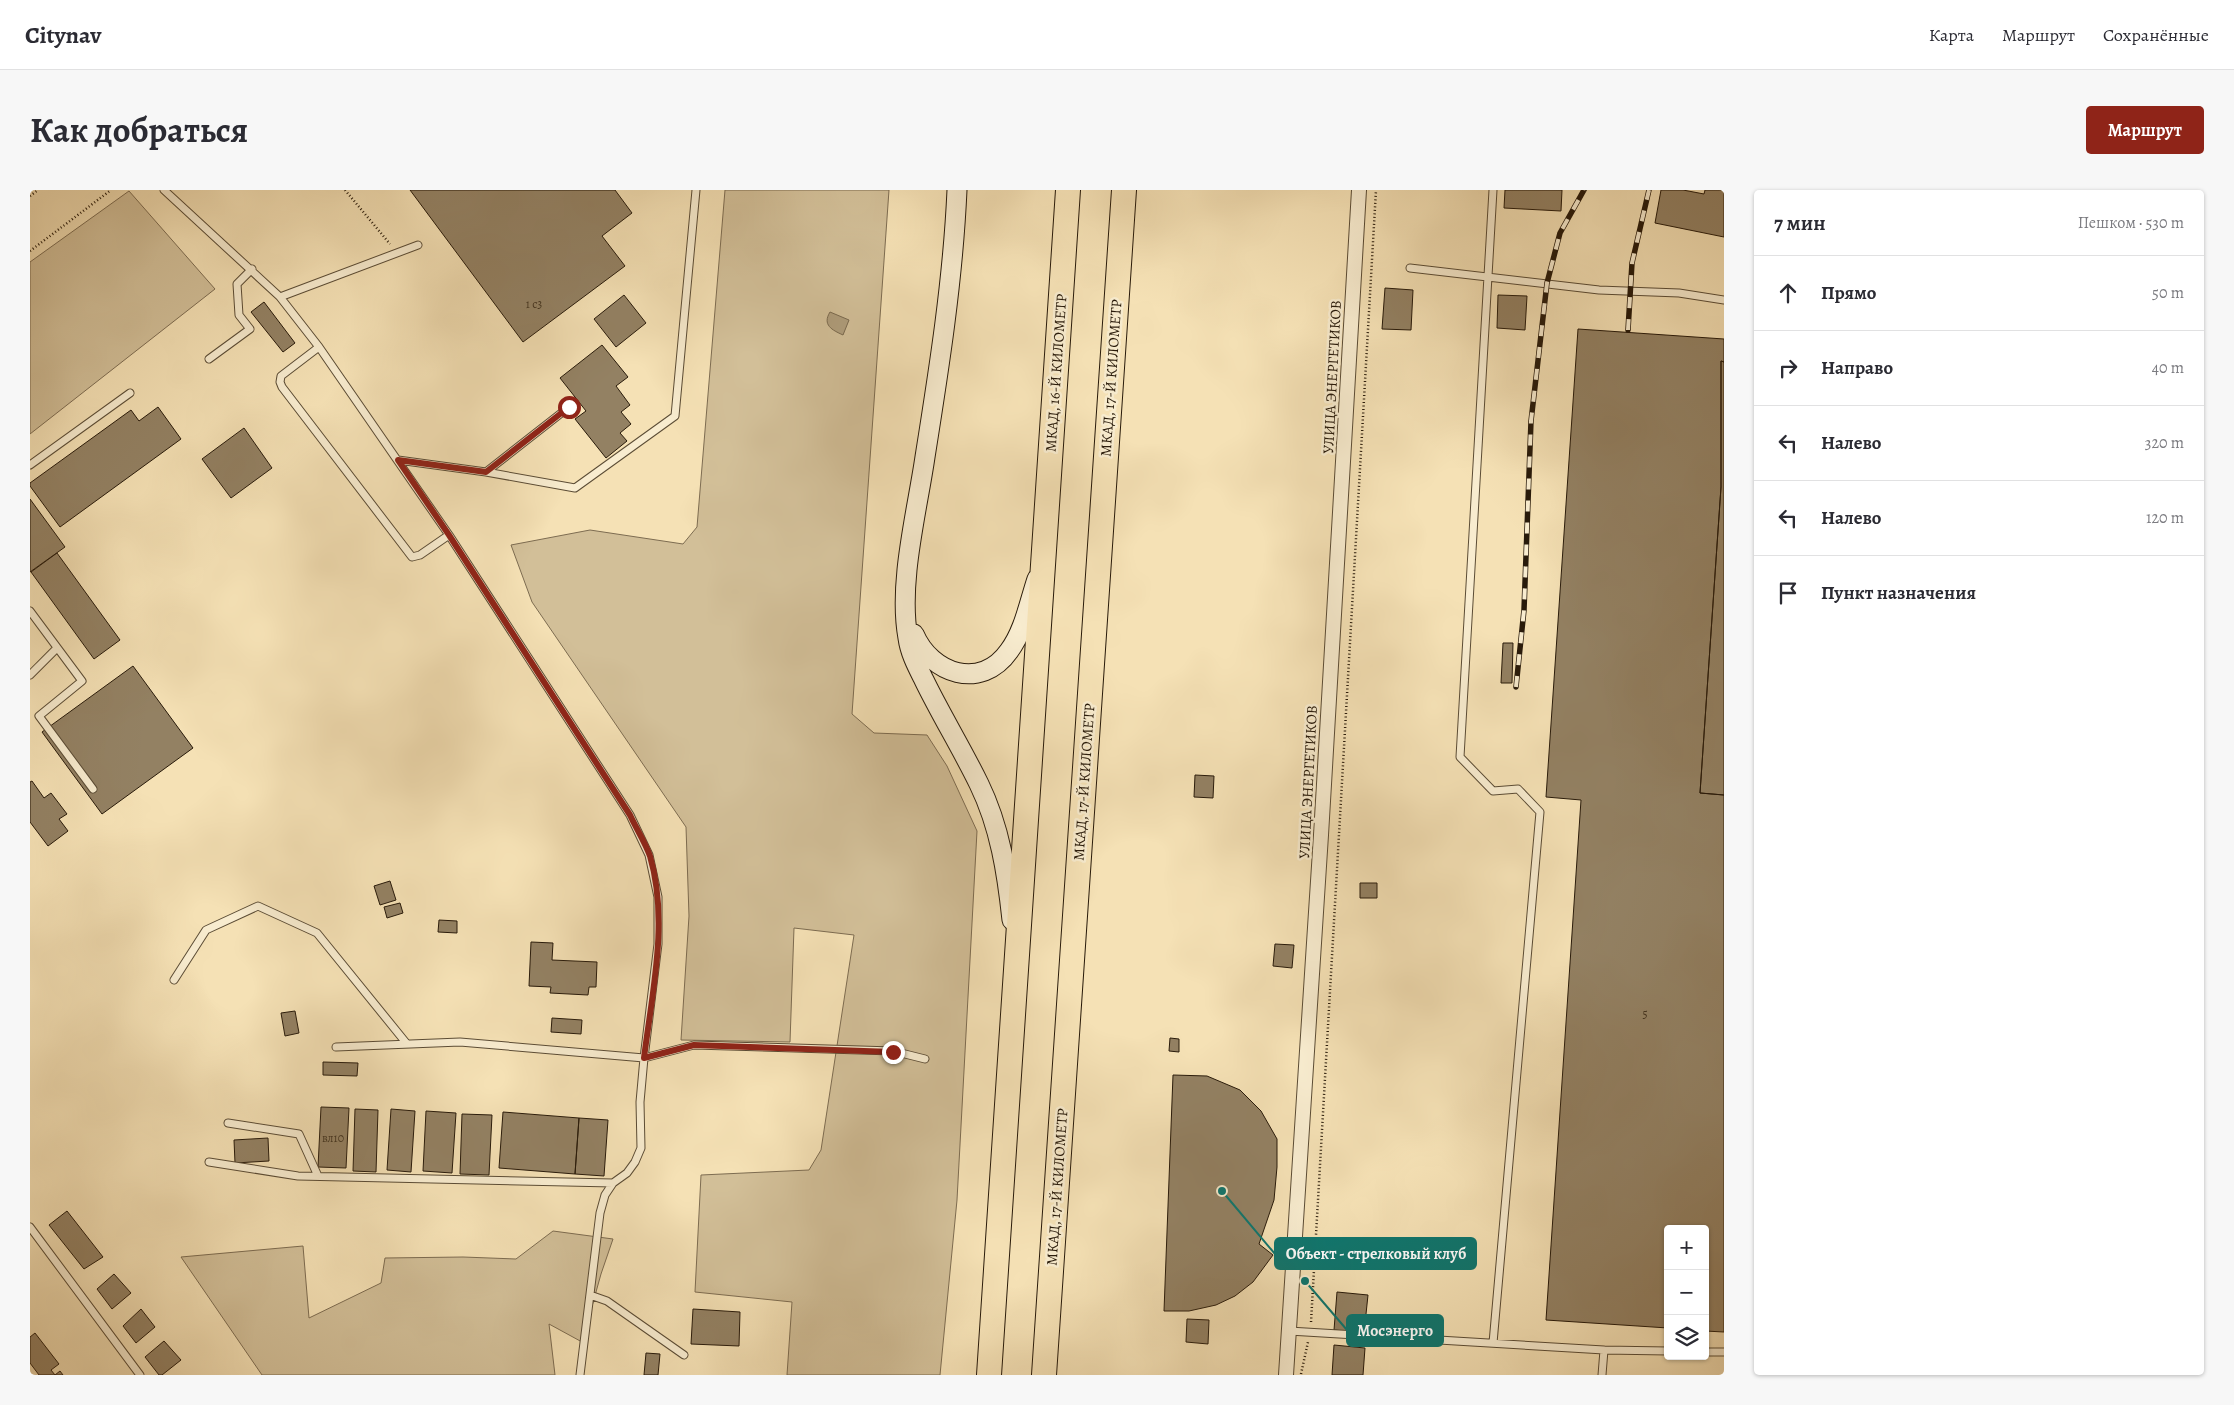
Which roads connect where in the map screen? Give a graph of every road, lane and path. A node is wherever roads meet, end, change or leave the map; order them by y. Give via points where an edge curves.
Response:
1 (38, 190) edge
2 (112, 190) edge
3 (164, 190) edge
4 (345, 190) edge
5 (696, 190) edge
6 (957, 190) edge
7 (1068, 190) edge
8 (1124, 190) edge
9 (1359, 190) edge
10 (1376, 190) edge
11 (1493, 190) edge
12 (30, 196) edge
13 (418, 245) dead end
14 (30, 251) edge
15 (397, 253) junction
16 (1410, 268) dead end
17 (252, 269) junction
18 (1487, 276) junction
19 (280, 297) junction
20 (1724, 300) edge
21 (319, 347) junction
22 (209, 359) dead end
23 (130, 393) dead end
24 (569, 407) dead end
25 (398, 460) junction
26 (30, 465) edge
27 (486, 472) junction
28 (449, 535) junction
29 (1044, 557) junction
30 (30, 612) edge
31 (906, 615) junction
32 (57, 648) junction
33 (30, 675) edge
34 (93, 789) dead end
35 (1017, 963) junction
36 (174, 980) dead end
37 (407, 1044) junction
38 (336, 1047) dead end
39 (644, 1058) junction
40 (925, 1059) dead end
41 (228, 1123) dead end
42 (209, 1162) dead end
43 (318, 1176) junction
44 (613, 1183) junction
45 (30, 1227) edge
46 (590, 1295) junction
47 (1289, 1331) junction
48 (1310, 1332) junction
49 (1493, 1343) junction
50 (1604, 1350) junction
51 (1664, 1351) edge
52 (1709, 1352) edge
53 (1724, 1352) edge
54 (684, 1355) dead end
55 (140, 1375) edge
56 (580, 1375) edge
57 (989, 1375) edge
58 (1044, 1375) edge
59 (1286, 1375) edge
60 (1301, 1375) edge
61 (1602, 1375) edge

1 - 12 path
2 - 14 path
3 - 17 lane
4 - 15 path
5 - 27 lane via 675,416 575,488
6 - 31 main road via 955,235 937,383 905,585
7 - 29 highway, МКАД, 16-Й КИЛОМЕТР
8 - 58 highway, МКАД, 17-Й КИЛОМЕТР
9 - 47 street, УЛИЦА ЭНЕРГЕТИКОВ
10 - 48 path
11 - 18 lane
13 - 15 lane
15 - 19 lane
16 - 18 lane
17 - 19 lane
17 - 22 lane via 237,284 239,315 250,329
18 - 20 lane via 1599,290 1679,293
18 - 49 lane via 1460,757 1493,792 1518,789 1540,812
19 - 21 lane
21 - 25 lane
21 - 28 lane via 281,376 282,387 412,557
23 - 26 lane
24 - 27 lane
25 - 27 lane
25 - 28 lane
28 - 39 lane via 630,815 649,855 658,896 658,944
29 - 31 main road via 1017,640 1000,662 985,670 970,674 950,672 938,664 926,654
29 - 35 highway
30 - 32 lane
31 - 35 main road via 911,652 990,808 1008,880
32 - 33 lane
32 - 34 lane via 82,681 39,716
35 - 57 highway
36 - 37 lane via 206,930 258,906 317,934
37 - 38 lane
37 - 39 lane via 460,1042
39 - 40 lane via 694,1045 893,1052
39 - 44 lane via 640,1102 641,1148 636,1162
41 - 43 lane via 299,1134
42 - 43 lane via 298,1176
43 - 44 lane
44 - 46 lane via 605,1195 600,1213
45 - 55 lane
46 - 54 lane via 606,1301
46 - 56 lane
47 - 48 lane
47 - 59 street, УЛИЦА ЭНЕРГЕТИКОВ
48 - 49 lane
48 - 60 path
49 - 50 lane
50 - 51 lane
50 - 61 lane
52 - 53 lane

